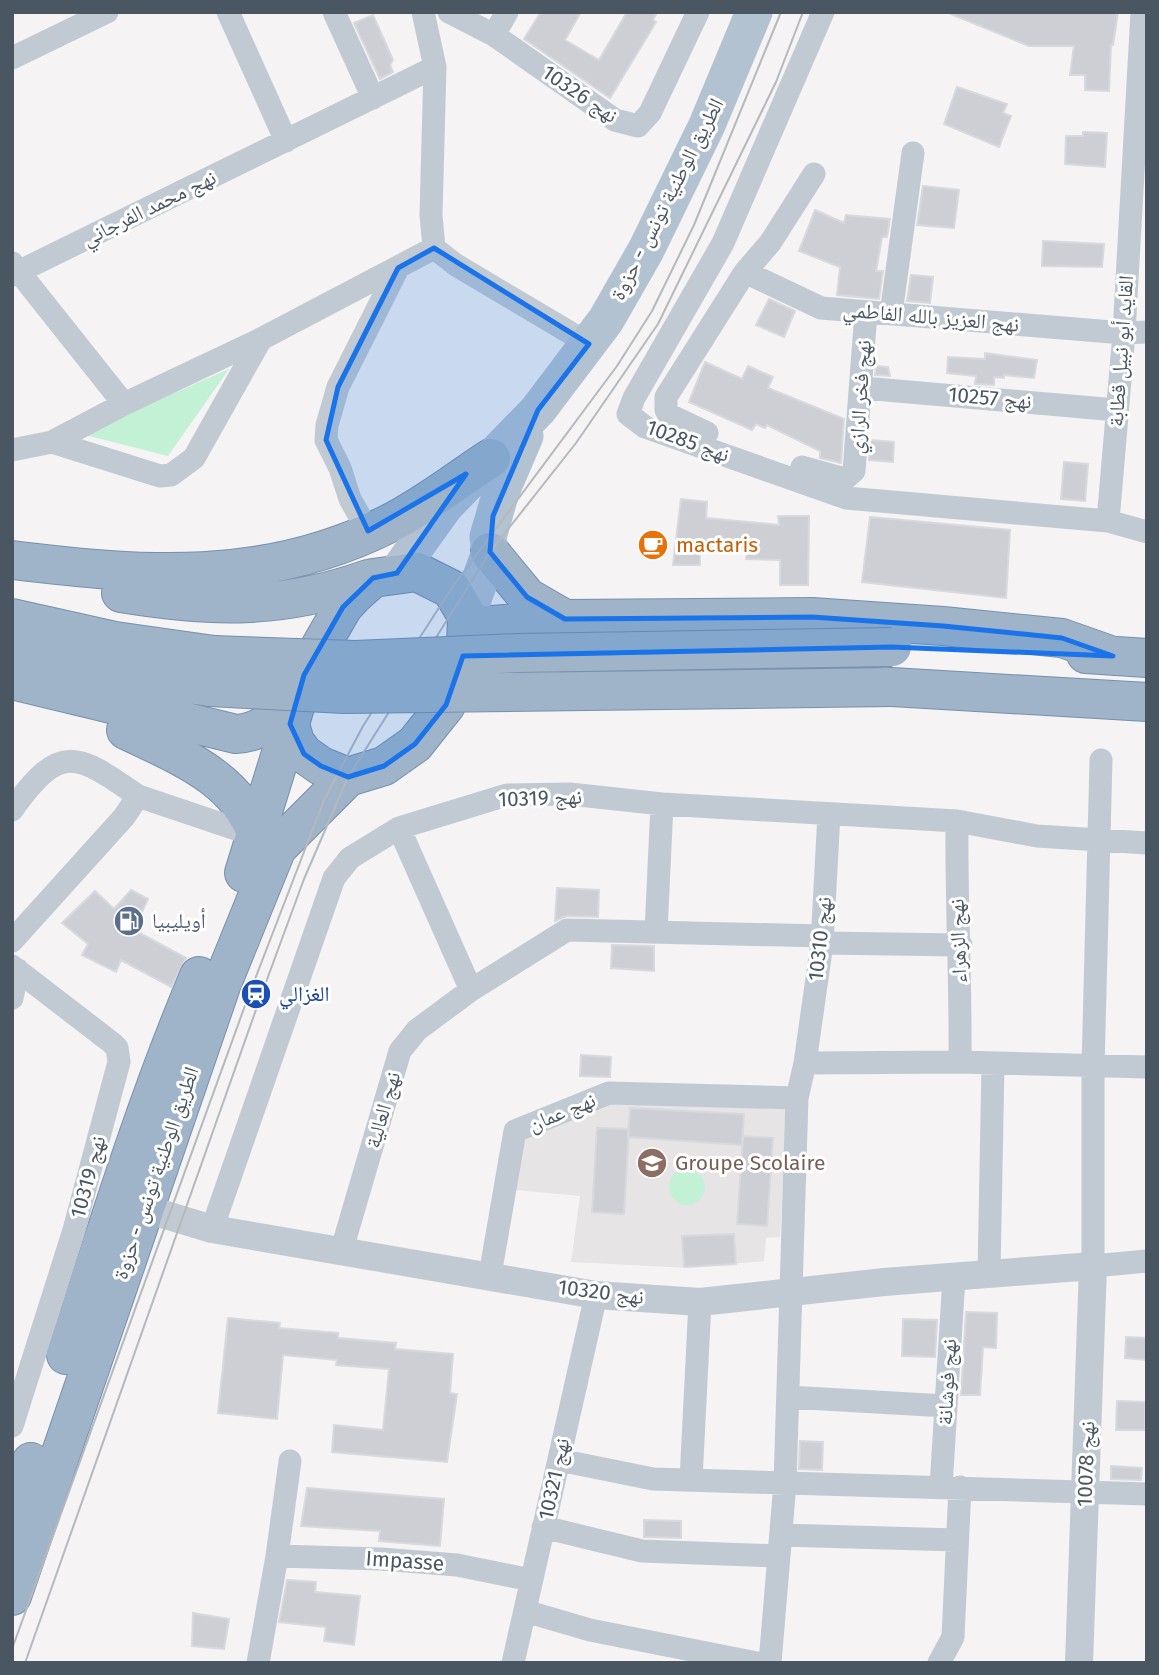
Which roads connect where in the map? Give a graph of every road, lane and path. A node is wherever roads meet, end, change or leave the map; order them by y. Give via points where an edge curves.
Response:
1 (107, 12) edge
2 (228, 12) edge
3 (334, 12) edge
4 (423, 12) edge
5 (449, 12) edge
6 (508, 12) edge
7 (698, 12) edge
8 (754, 12) edge
9 (823, 12) edge
10 (1142, 12) edge
11 (494, 36) junction
12 (12, 58) edge
13 (435, 67) junction
14 (373, 98) junction
15 (286, 141) junction
16 (913, 153) dead end
17 (814, 174) dead end
18 (434, 248) junction
19 (398, 268) junction
20 (14, 270) edge
21 (745, 272) junction
22 (866, 312) junction
23 (891, 314) junction
24 (1135, 333) edge
25 (261, 339) junction
26 (589, 344) junction
27 (863, 388) junction
28 (124, 404) junction
29 (538, 410) junction
30 (1117, 410) junction
31 (52, 442) junction
32 (12, 450) edge
33 (491, 458) junction
34 (1108, 521) junction
35 (368, 531) junction
36 (1147, 533) edge
37 (490, 552) junction
38 (12, 560) edge
39 (12, 569) edge
40 (385, 575) junction
41 (12, 618) edge
42 (565, 620) junction
43 (467, 621) junction
44 (12, 651) edge
45 (1130, 657) edge
46 (212, 671) junction
47 (12, 680) edge
48 (301, 685) junction
49 (12, 699) edge
50 (1147, 702) edge
51 (126, 730) junction
52 (295, 747) junction
53 (1101, 760) dead end
54 (348, 776) junction
55 (138, 796) junction
56 (662, 804) junction
57 (12, 810) edge
58 (828, 814) junction
59 (957, 821) junction
60 (399, 828) junction
61 (257, 836) junction
62 (1097, 840) junction
63 (1147, 843) edge
64 (656, 932) junction
65 (822, 940) junction
66 (12, 941) edge
67 (961, 944) junction
68 (15, 968) edge
69 (467, 993) junction
70 (12, 998) edge
71 (960, 1062) junction
72 (805, 1063) junction
73 (993, 1065) junction
74 (1093, 1067) junction
75 (1147, 1067) edge
76 (797, 1098) junction
77 (130, 1204) junction
78 (212, 1229) junction
79 (342, 1249) junction
80 (1147, 1261) edge
81 (1093, 1266) junction
82 (989, 1273) junction
83 (490, 1275) junction
84 (954, 1277) junction
85 (790, 1291) junction
86 (596, 1295) junction
87 (700, 1302) junction
88 (21, 1366) edge
89 (788, 1397) junction
90 (946, 1406) junction
91 (12, 1426) edge
92 (558, 1460) junction
93 (290, 1461) dead end
94 (691, 1480) junction
95 (785, 1483) junction
96 (951, 1487) junction
97 (1085, 1492) junction
98 (1147, 1494) edge
99 (12, 1516) edge
100 (543, 1527) junction
101 (957, 1540) junction
102 (780, 1545) junction
103 (277, 1556) junction
104 (531, 1580) junction
105 (12, 1597) edge
106 (525, 1611) junction
107 (258, 1663) edge
108 (513, 1663) edge
109 (757, 1663) edge
110 (770, 1663) edge
111 (939, 1663) edge
112 (1079, 1663) edge

1 - 12 street
2 - 15 street
3 - 14 street
4 - 13 street
5 - 11 street, نهج 10326
6 - 11 street
7 - 11 street, نهج 10326 via 649,113 638,126 615,120
8 - 26 main road, الطريق الوطنية تونس - حزوة via 646,250
9 - 34 street, نهج 10285 via 723,243 628,414 645,426 846,498
10 - 24 street, القايد أبو نبيل قطابة
13 - 14 street, نهج محمد الفرجاني
13 - 18 street
14 - 15 street, نهج محمد الفرجاني
15 - 20 street, نهج محمد الفرجاني
16 - 23 street
17 - 21 street via 775,236
18 - 19 street
18 - 26 street
19 - 25 street
19 - 35 street via 338,387 327,425 326,440
20 - 28 street
21 - 22 street, نهج العزيز بالله الفاطمي via 821,308
21 - 27 street, نهج فخر الرازي via 666,397 666,410 681,423 765,457 845,480 855,471
22 - 23 street, نهج العزيز بالله الفاطمي
22 - 27 street, نهج فخر الرازي
23 - 24 street, نهج العزيز بالله الفاطمي
24 - 30 street, القايد أبو نبيل قطابة
25 - 28 street
25 - 31 street via 194,458 171,475 160,476
26 - 29 main road, الطريق الوطنية تونس - حزوة
27 - 30 street, نهج 10257
28 - 31 street
29 - 33 main road, الطريق الوطنية تونس - حزوة
29 - 37 main road, الطريق الوطنية تونس - حزوة via 500,492 488,537
30 - 34 street, القايد أبو نبيل قطابة
31 - 32 street
33 - 35 highway via 387,524
33 - 40 main road, الطريق الوطنية تونس - حزوة
34 - 36 street
35 - 38 highway via 319,552 199,574 110,572
37 - 42 highway via 527,597
37 - 43 main road, الطريق الوطنية تونس - حزوة
39 - 40 highway via 131,595 230,604 323,595
40 - 43 highway via 417,572 451,589
40 - 48 highway via 342,607
41 - 46 highway via 115,641
42 - 43 highway
42 - 45 highway via 812,617 943,625 1062,638
43 - 54 highway via 459,672 434,722 415,744 384,766
44 - 46 highway via 112,674
45 - 46 highway, bridge via 1032,649 892,647 519,653
46 - 50 highway, bridge via 384,694 892,687
47 - 48 highway via 236,733 261,728
48 - 52 highway
49 - 51 highway
51 - 52 highway via 218,750
51 - 61 highway via 202,768 240,803
52 - 54 highway
52 - 61 highway, الطريق الوطنية تونس - حزوة
53 - 62 street
54 - 77 highway, الطريق الوطنية تونس - حزوة via 276,848
55 - 57 street via 104,772 79,761 66,762 37,775
55 - 61 street
55 - 66 street
56 - 58 street, نهج 10319
56 - 60 street, نهج 10319 via 570,794 507,795
56 - 64 street
58 - 59 street, نهج 10319
58 - 65 street, نهج 10310
59 - 62 street, نهج 10319 via 1037,836
59 - 67 street, نهج الزهراء
60 - 69 street
60 - 78 street, نهج 10319 via 350,858 334,878
61 - 77 highway, الطريق الوطنية تونس - حزوة via 174,1035
62 - 63 street, نهج 10319
62 - 74 street
64 - 65 street, نهج العالية
64 - 69 street, نهج العالية via 567,930
65 - 67 street, نهج العالية
65 - 72 street, نهج 10310
67 - 71 street, نهج الزهراء
68 - 70 street
68 - 88 street, نهج 10319 via 112,1042 119,1062 74,1230
69 - 79 street, نهج العالية via 417,1030 400,1051
71 - 72 street
71 - 73 street
72 - 76 street, نهج 10310
73 - 74 street
73 - 82 street
74 - 75 street
74 - 81 street
76 - 83 street, نهج عمان via 609,1093 515,1131
76 - 85 street, نهج 10310
77 - 78 street, نهج 10320
77 - 99 highway, الطريق الوطنية تونس - حزوة
77 - 105 highway, الطريق الوطنية تونس - حزوة
78 - 79 street, نهج 10320
79 - 83 street, نهج 10320
80 - 81 street
81 - 82 street, نهج 10320
81 - 97 street, نهج 10078
82 - 84 street, نهج 10320
83 - 86 street, نهج 10320
84 - 85 street, نهج 10320
84 - 90 street, نهج فوشانة
85 - 87 street, نهج 10320
85 - 89 street, نهج 10310
86 - 87 street, نهج 10320
86 - 92 street, نهج 10321
87 - 94 street
88 - 91 street, نهج 10319
89 - 90 street
89 - 95 street, نهج 10310
90 - 96 street, نهج فوشانة
92 - 94 street via 653,1479
92 - 100 street, نهج 10321
93 - 103 street
94 - 95 street
95 - 96 street
95 - 102 street, نهج 10310
96 - 97 street
96 - 101 street, نهج فوشانة
97 - 98 street
97 - 112 street, نهج 10078
100 - 102 street via 642,1551
100 - 104 street, نهج 10321
101 - 102 street
101 - 111 street, نهج فوشانة via 953,1637
102 - 110 street, نهج 10310
103 - 104 street, Impasse via 457,1565
103 - 107 street
104 - 106 street, نهج 10321
106 - 108 street, نهج 10321
106 - 109 street via 600,1633

